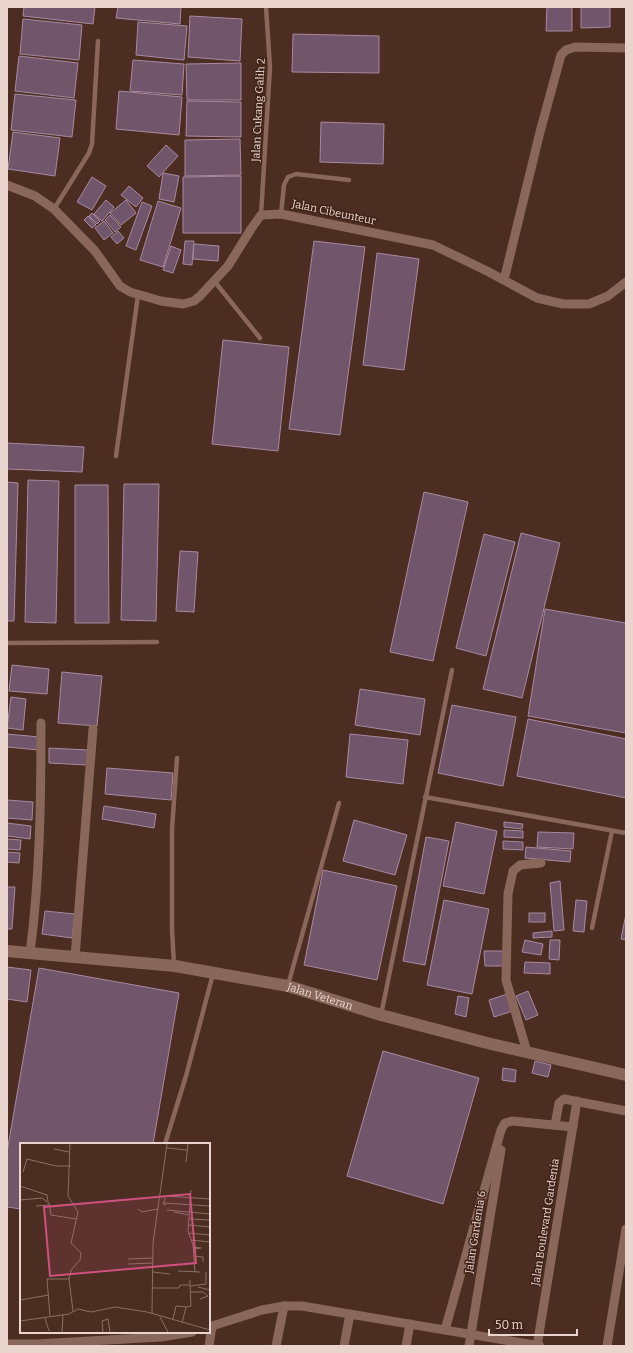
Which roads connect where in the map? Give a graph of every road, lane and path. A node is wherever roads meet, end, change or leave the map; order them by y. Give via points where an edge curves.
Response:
1 (266, 7) edge
2 (98, 41) dead end
3 (626, 48) edge
4 (350, 180) dead end
5 (7, 185) edge
6 (54, 209) junction
7 (281, 214) junction
8 (261, 215) junction
9 (504, 280) junction
10 (215, 282) junction
11 (626, 282) edge
12 (138, 295) junction
13 (260, 338) dead end
14 (116, 456) dead end
15 (7, 642) edge
16 (157, 642) dead end
17 (452, 670) dead end
18 (41, 723) dead end
19 (93, 729) dead end
20 (177, 758) dead end
21 (425, 797) junction
22 (339, 803) dead end
23 (612, 831) junction
24 (626, 833) edge
25 (541, 863) dead end
26 (592, 928) dead end
27 (7, 951) edge
28 (30, 953) junction
29 (75, 957) junction
30 (175, 966) junction
31 (214, 972) junction
32 (288, 986) junction
33 (381, 1015) junction
34 (527, 1052) junction
35 (626, 1075) edge
36 (577, 1101) junction
37 (626, 1111) edge
38 (505, 1123) junction
39 (555, 1125) junction
40 (573, 1127) junction
41 (165, 1143) edge
42 (626, 1229) edge
43 (284, 1306) junction
44 (350, 1314) junction
45 (410, 1324) junction
46 (210, 1326) edge
47 (445, 1330) junction
48 (186, 1333) edge
49 (210, 1333) edge
50 (471, 1335) junction
51 (130, 1342) edge
52 (143, 1342) edge
53 (7, 1344) edge
54 (59, 1344) edge
55 (36, 1345) edge
56 (209, 1346) edge
57 (276, 1346) edge
58 (344, 1346) edge
59 (406, 1346) edge
60 (469, 1346) edge
61 (538, 1346) edge
62 (607, 1346) edge

1 - 8 lane, Jalan Cukang Galih 2 via 270,67
2 - 6 lane via 92,144 87,158
3 - 9 street via 574,47 561,55
4 - 7 lane via 296,174 288,176 284,186
5 - 6 street via 35,196
6 - 12 street via 95,251 120,286
7 - 8 street, Jalan Cibeunteur
7 - 9 street, Jalan Cibeunteur via 433,245
8 - 10 street
9 - 11 street, Jalan Cibeunteur via 537,298 563,304 589,304 608,296
10 - 12 street via 194,301 183,304
10 - 13 lane
12 - 14 lane
15 - 16 lane
17 - 21 lane
18 - 28 street via 39,865
19 - 29 street
20 - 30 lane via 172,829 172,930
21 - 23 lane
21 - 33 lane
22 - 32 lane
23 - 24 lane
23 - 26 lane
25 - 34 street via 520,865 513,871 508,894 506,980
27 - 28 main road, Jalan Veteran
28 - 29 main road, Jalan Veteran
29 - 30 main road, Jalan Veteran
30 - 31 main road, Jalan Veteran
31 - 32 main road, Jalan Veteran
31 - 41 lane
32 - 33 main road, Jalan Veteran
33 - 34 main road, Jalan Veteran
34 - 35 main road, Jalan Veteran
36 - 37 street
36 - 39 street via 564,1099 559,1103
36 - 40 street, Jalan Boulevard Gardenia
38 - 39 street via 512,1121
38 - 47 street
38 - 50 street, Jalan Gardenia 6
39 - 40 street
40 - 61 street, Jalan Boulevard Gardenia
42 - 62 street
43 - 44 street via 302,1306
43 - 46 street
43 - 57 street
44 - 45 street
44 - 58 street
45 - 47 street
45 - 59 street
47 - 50 street
48 - 52 street
49 - 56 street
50 - 60 street, Jalan Gardenia 6
50 - 61 street
51 - 52 street
51 - 54 street
53 - 55 street
54 - 55 street

